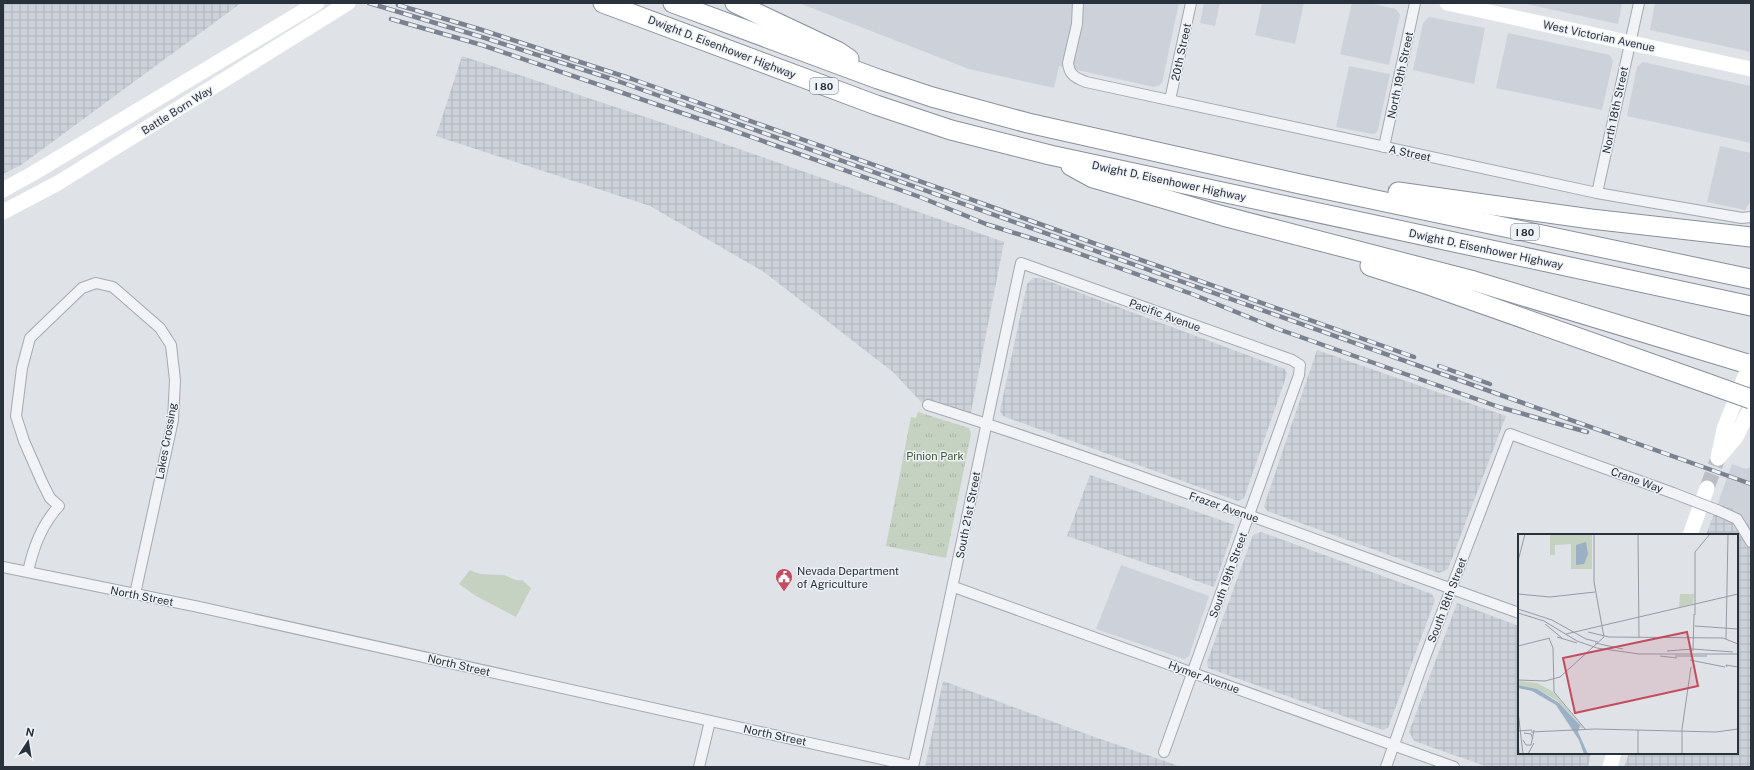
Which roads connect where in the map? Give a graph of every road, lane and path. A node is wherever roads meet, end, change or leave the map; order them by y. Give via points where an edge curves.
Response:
1 (317, 3) edge
2 (348, 3) edge
3 (603, 3) edge
4 (673, 3) edge
5 (735, 3) edge
6 (1078, 3) edge
7 (1191, 3) edge
8 (1415, 3) edge
9 (1446, 3) edge
10 (1639, 3) edge
11 (1630, 43) junction
12 (1751, 69) edge
13 (878, 79) junction
14 (1170, 100) junction
15 (1384, 147) junction
16 (1050, 155) junction
17 (1300, 184) junction
18 (3, 190) edge
19 (1597, 193) junction
20 (3, 212) edge
21 (1751, 217) edge
22 (1303, 237) junction
23 (1751, 237) edge
24 (1021, 263) joint
25 (1751, 279) edge
26 (1748, 305) edge
27 (1750, 363) edge
28 (1299, 374) joint
29 (1751, 399) edge
30 (928, 405) dead end
31 (1751, 407) edge
32 (986, 423) junction
33 (1510, 434) joint
34 (1707, 488) tunnel mouth
35 (1249, 516) junction
36 (1690, 534) edge
37 (1751, 542) edge
38 (3, 567) edge
39 (28, 572) junction
40 (954, 587) junction
41 (1451, 589) junction
42 (135, 594) junction
43 (1518, 613) edge
44 (1193, 672) junction
45 (710, 721) junction
46 (1393, 746) junction
47 (1164, 752) dead end
48 (1614, 754) edge
49 (913, 766) edge
50 (699, 767) edge
51 (1386, 767) edge
52 (1454, 767) edge
53 (1610, 767) edge

1 - 18 main road, Battle Born Way
2 - 20 main road, Battle Born Way via 73,174
3 - 16 highway, Dwight D. Eisenhower Highway / I 80 via 876,105 952,130
4 - 13 highway, I 80
5 - 13 highway via 837,51
6 - 14 street, A Street via 1068,63 1071,74 1086,82
7 - 14 street, 20th Street
8 - 15 street, North 19th Street
9 - 11 main road, West Victorian Avenue
10 - 11 street, North 18th Street
11 - 12 main road, West Victorian Avenue
11 - 19 street, North 18th Street
13 - 17 highway, I 80 via 932,97 1028,123
14 - 15 street, A Street
15 - 19 street, A Street
16 - 22 highway via 1093,178
16 - 26 highway, Dwight D. Eisenhower Highway / I 80
17 - 23 highway via 1366,186 1502,207
17 - 25 highway, I 80
19 - 21 street, A Street via 1742,218
22 - 27 highway via 1474,281
22 - 29 highway, bridge via 1327,252 1429,285
24 - 28 street, Pacific Avenue via 1292,360 1300,365
24 - 32 street, South 21st Street
27 - 31 main road via 1724,429 1718,458 1736,438
28 - 35 street, South 19th Street
30 - 32 street, Frazer Avenue
32 - 35 street, Frazer Avenue
32 - 40 street, South 21st Street
33 - 37 street, Crane Way, bridge via 1717,510 1737,519
33 - 41 street, South 18th Street
34 - 36 main road
35 - 41 street, Frazer Avenue
35 - 44 street, South 19th Street
38 - 39 street, North Street
39 - 42 street, North Street
39 - 42 street, Lakes Crossing via 38,538 59,506 50,498 42,482 16,416 22,368 30,338 82,288 96,283 113,287 160,328 171,345 175,380 172,420
40 - 44 street, Hymer Avenue
40 - 49 street, South 21st Street
41 - 43 street, Frazer Avenue
41 - 46 street, South 18th Street
42 - 45 street, North Street
44 - 46 street, Hymer Avenue
44 - 47 street, South 19th Street
45 - 49 street, North Street
45 - 50 street
46 - 51 street, South 18th Street
46 - 52 street, Hymer Avenue
48 - 53 main road

